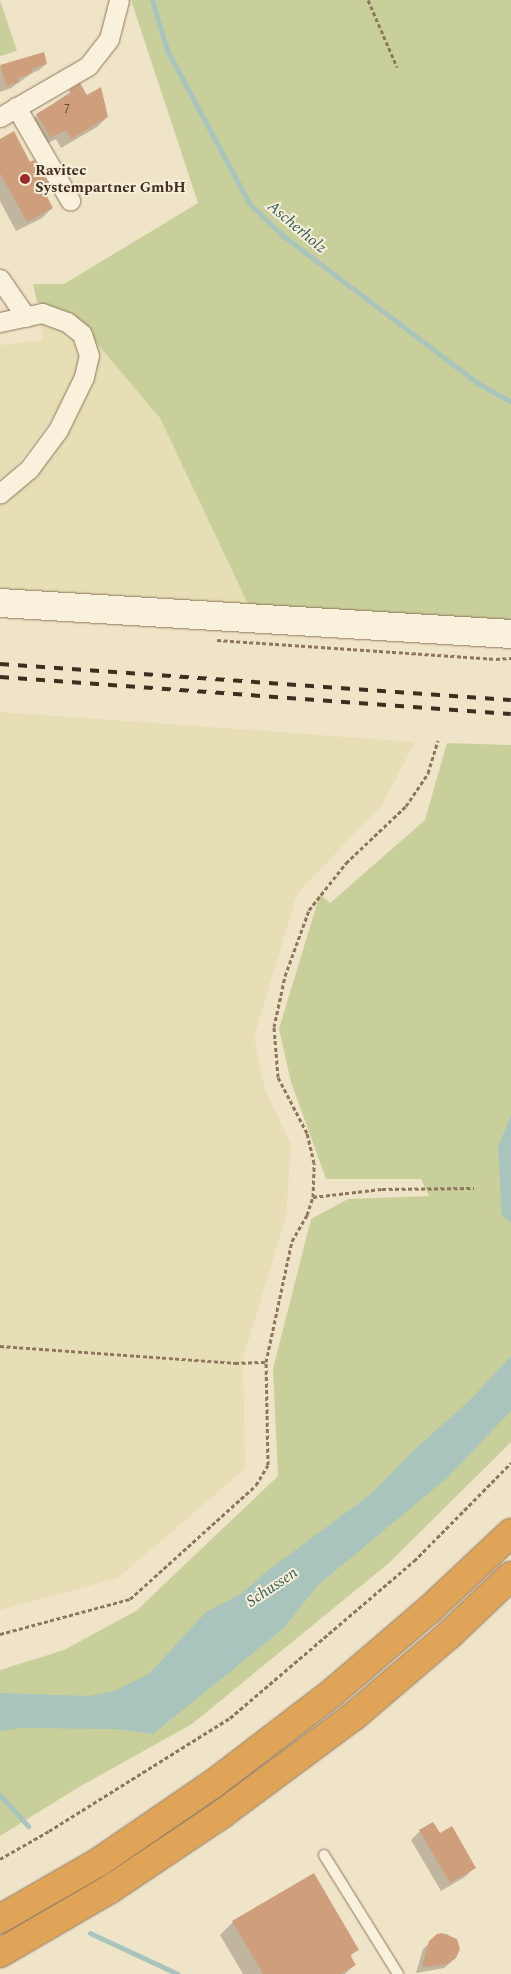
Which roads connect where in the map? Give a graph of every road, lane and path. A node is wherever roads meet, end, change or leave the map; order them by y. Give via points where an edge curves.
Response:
1 (119, 0) edge
2 (368, 0) edge
3 (397, 66) dead end
4 (8, 112) edge
5 (70, 200) dead end
6 (0, 278) edge
7 (26, 317) junction
8 (0, 322) edge
9 (0, 493) edge
10 (0, 602) edge
11 (511, 634) edge
12 (438, 741) dead end
13 (474, 1188) dead end
14 (313, 1197) junction
15 (0, 1346) edge
16 (266, 1362) junction
17 (511, 1462) edge
18 (511, 1533) edge
19 (511, 1576) edge
20 (0, 1634) edge
21 (324, 1855) dead end
22 (0, 1859) edge
23 (0, 1919) edge
24 (0, 1953) edge
25 (398, 1974) edge

1 - 4 street via 109,39 88,66
2 - 3 path
4 - 5 street
6 - 7 street
7 - 8 street
7 - 9 street via 42,313 67,322 82,334 88,355 84,377 58,430 29,469
10 - 11 street
12 - 14 path via 428,773 406,806 346,863 309,910 285,976 274,1027 278,1077 307,1133 314,1163
13 - 14 path via 382,1188
14 - 16 path via 292,1242
15 - 16 path via 236,1363
16 - 20 path via 268,1465 256,1485 130,1600
17 - 22 path via 414,1562 230,1718
18 - 23 highway via 430,1609 332,1693 213,1784 99,1862
19 - 24 highway via 449,1635 354,1716 230,1808 110,1890
21 - 25 lane

